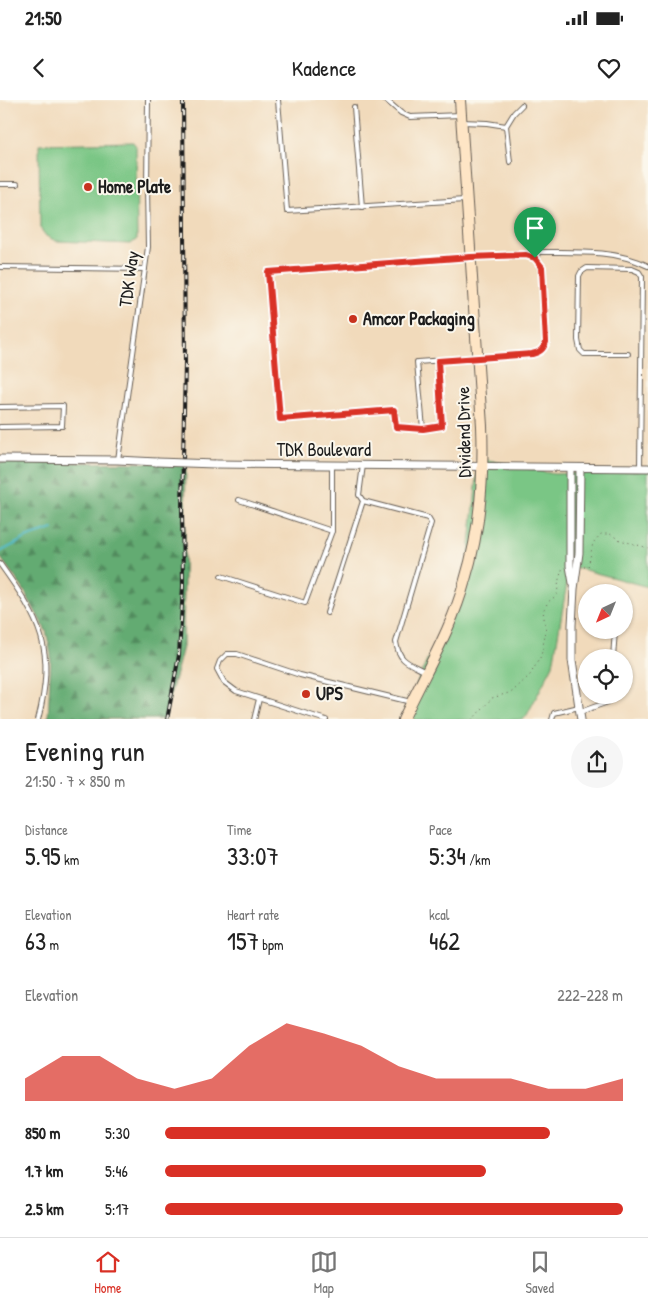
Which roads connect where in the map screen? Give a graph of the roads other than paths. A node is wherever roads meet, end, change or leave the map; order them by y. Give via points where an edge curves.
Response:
1 (148, 100) edge
2 (278, 100) edge
3 (386, 100) edge
4 (460, 100) edge
5 (522, 106) dead end
6 (354, 107) dead end
7 (462, 118) junction
8 (506, 126) junction
9 (510, 162) dead end
10 (0, 184) edge
11 (17, 184) dead end
12 (467, 199) junction
13 (362, 207) junction
14 (471, 257) junction
15 (535, 258) junction
16 (0, 266) edge
17 (648, 266) edge
18 (145, 269) junction
19 (642, 313) junction
20 (648, 313) edge
21 (628, 354) dead end
22 (477, 357) junction
23 (438, 361) junction
24 (0, 407) edge
25 (0, 427) edge
26 (423, 429) junction
27 (0, 459) edge
28 (118, 460) junction
29 (332, 464) junction
30 (363, 465) junction
31 (482, 468) junction
32 (570, 468) junction
33 (580, 468) junction
34 (644, 468) edge
35 (239, 500) dead end
36 (363, 500) junction
37 (332, 531) junction
38 (0, 564) edge
39 (574, 566) junction
40 (221, 576) dead end
41 (327, 613) dead end
42 (426, 672) junction
43 (259, 699) junction
44 (411, 702) junction
45 (603, 704) edge
46 (580, 713) edge
47 (38, 719) edge
48 (254, 719) edge
49 (323, 719) edge
50 (403, 719) edge
51 (552, 719) edge

1 - 18 lane, TDK Way via 148,247
2 - 13 lane via 287,211
3 - 7 lane via 410,117
4 - 7 street, Dividend Drive
5 - 8 lane
6 - 13 lane
7 - 8 lane
7 - 12 street, Dividend Drive
8 - 9 lane
10 - 11 lane
12 - 13 lane
12 - 14 street, Dividend Drive
14 - 15 lane via 526,255
14 - 22 street, Dividend Drive
14 - 26 lane via 268,272 280,419 394,410 396,427
15 - 17 lane via 539,252 578,252 619,257
15 - 22 lane via 542,267 546,342 543,348 532,354
16 - 18 lane
18 - 28 lane, TDK Way
19 - 20 lane
19 - 21 lane via 642,277 635,270 587,268 581,272 580,350 584,354
19 - 34 lane
22 - 23 lane
22 - 31 street, Dividend Drive
23 - 26 lane via 442,426
23 - 26 lane via 417,362
24 - 25 lane via 63,406 62,426
27 - 28 street, TDK Boulevard
28 - 29 street, TDK Boulevard, bridge
29 - 30 street, TDK Boulevard
29 - 37 lane
30 - 31 street, TDK Boulevard
30 - 36 lane via 359,495
31 - 32 street, TDK Boulevard
31 - 42 street, Dividend Drive via 479,507 465,582
32 - 33 street, TDK Boulevard
32 - 39 street
33 - 34 street, TDK Boulevard
33 - 39 street via 579,553
35 - 37 lane
36 - 41 lane
36 - 42 lane via 428,518 431,523 396,642 398,653 404,660
37 - 40 lane via 305,603
38 - 47 lane via 29,606 42,636 46,666
39 - 46 street via 572,660
42 - 44 street, Dividend Drive
43 - 44 lane via 236,691 224,682 217,669 227,654 238,654 300,675
43 - 48 lane
43 - 49 lane
44 - 50 street, Dividend Drive
45 - 46 lane
46 - 51 lane via 554,713

